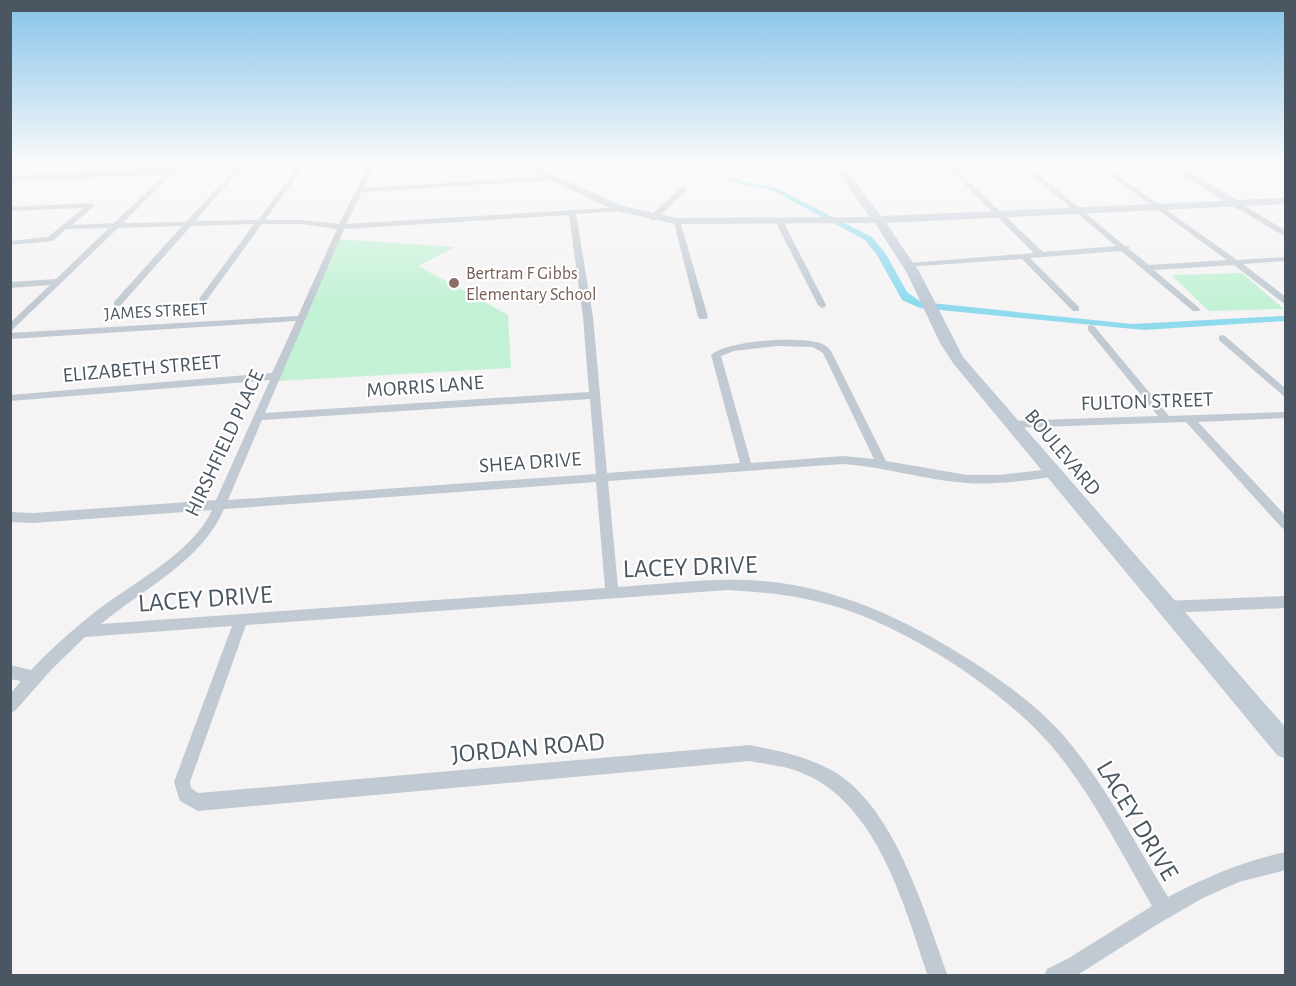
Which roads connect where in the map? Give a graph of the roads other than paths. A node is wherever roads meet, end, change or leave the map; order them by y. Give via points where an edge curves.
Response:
1 (83, 211) edge
2 (130, 211) edge
3 (199, 211) edge
4 (266, 211) edge
5 (349, 211) edge
6 (588, 211) edge
7 (627, 211) edge
8 (660, 211) edge
9 (872, 211) edge
10 (1050, 211) edge
11 (1078, 211) edge
12 (1164, 211) edge
13 (1247, 211) edge
14 (572, 212) junction
15 (998, 213) junction
16 (653, 218) junction
17 (879, 220) junction
18 (676, 221) junction
19 (258, 222) junction
20 (779, 222) junction
21 (187, 224) junction
22 (114, 226) junction
23 (65, 227) junction
24 (342, 227) junction
25 (1286, 235) edge
26 (10, 243) edge
27 (1126, 248) junction
28 (1040, 254) junction
29 (1023, 255) junction
30 (1286, 259) edge
31 (1235, 262) junction
32 (909, 265) junction
33 (1148, 268) junction
34 (56, 282) junction
35 (10, 285) edge
36 (203, 299) dead end
37 (1286, 302) edge
38 (117, 304) dead end
39 (822, 305) dead end
40 (1076, 309) dead end
41 (1196, 309) dead end
42 (703, 317) dead end
43 (303, 318) junction
44 (10, 328) edge
45 (1091, 328) dead end
46 (10, 336) edge
47 (1222, 338) dead end
48 (277, 376) junction
49 (1286, 394) edge
50 (594, 395) junction
51 (10, 398) edge
52 (1286, 415) edge
53 (259, 417) junction
54 (1189, 419) junction
55 (1167, 420) junction
56 (1011, 425) junction
57 (881, 462) junction
58 (746, 466) junction
59 (1051, 473) junction
60 (601, 477) junction
61 (221, 504) junction
62 (10, 517) edge
63 (1286, 525) edge
64 (612, 593) junction
65 (1286, 602) edge
66 (1165, 607) junction
67 (241, 620) junction
68 (81, 632) junction
69 (10, 672) edge
70 (34, 678) junction
71 (10, 706) edge
72 (1286, 747) edge
73 (1286, 861) edge
74 (1164, 909) junction
75 (938, 975) edge
76 (1054, 975) edge

1 - 23 street
2 - 22 street
3 - 21 street
4 - 19 street
5 - 24 street, HIRSHFIELD PLACE
6 - 14 street
7 - 16 street
8 - 16 street
9 - 17 street, BOULEVARD
10 - 15 street
11 - 27 street
12 - 31 street
13 - 25 street
14 - 24 street
14 - 50 street via 588,317
15 - 17 street
15 - 28 street
16 - 18 street
17 - 20 street
17 - 32 street, BOULEVARD
18 - 20 street
18 - 42 street
19 - 21 street
19 - 24 street
19 - 36 street
20 - 39 street
21 - 22 street
21 - 38 street
22 - 23 street
22 - 34 street
23 - 26 street via 44,241
24 - 43 street, HIRSHFIELD PLACE
27 - 28 street
27 - 33 street
28 - 29 street
29 - 32 street
29 - 40 street
30 - 31 street
31 - 33 street
31 - 37 street
32 - 56 street, BOULEVARD via 949,348
33 - 41 street
34 - 35 street
34 - 44 street
43 - 46 street, JAMES STREET
43 - 48 street, HIRSHFIELD PLACE
45 - 55 street
47 - 49 street
48 - 51 street, ELIZABETH STREET
48 - 53 street, HIRSHFIELD PLACE
50 - 53 street, MORRIS LANE
50 - 60 street
52 - 54 street, FULTON STREET
53 - 61 street, HIRSHFIELD PLACE
54 - 55 street, FULTON STREET
54 - 63 street
55 - 56 street, FULTON STREET
56 - 59 street, BOULEVARD
57 - 58 street, SHEA DRIVE via 843,460
57 - 58 street via 824,348 809,343 732,348 719,352 715,359
57 - 59 street, SHEA DRIVE via 966,479
58 - 60 street, SHEA DRIVE
59 - 66 street, BOULEVARD
60 - 61 street, SHEA DRIVE
60 - 64 street
61 - 62 street, SHEA DRIVE
61 - 68 street, HIRSHFIELD PLACE via 213,521 189,550
64 - 67 street, LACEY DRIVE
64 - 74 street, LACEY DRIVE via 728,585 788,588 849,603 910,629 1008,693 1051,732 1085,777
65 - 66 street
66 - 72 street, BOULEVARD
67 - 68 street, LACEY DRIVE
67 - 75 street, JORDAN ROAD via 182,782 189,799 210,801 750,753 772,755 796,761 833,781 871,817 892,852
68 - 70 street, HIRSHFIELD PLACE
69 - 70 street
70 - 71 street, HIRSHFIELD PLACE
73 - 74 street via 1209,886
74 - 76 street

